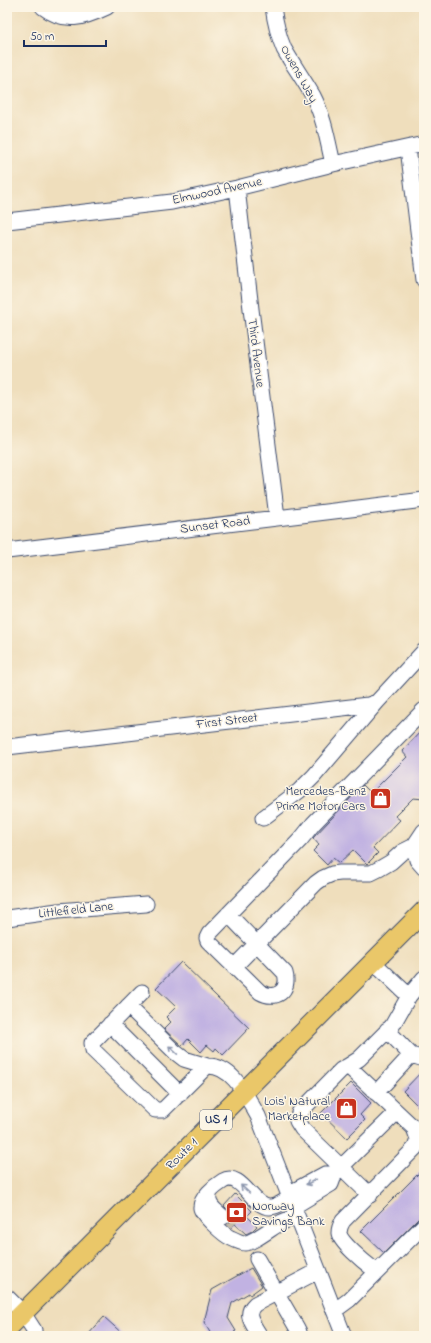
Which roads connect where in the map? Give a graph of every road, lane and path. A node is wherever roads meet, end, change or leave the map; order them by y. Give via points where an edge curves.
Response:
1 (43, 7) edge
2 (107, 7) edge
3 (273, 7) edge
4 (424, 144) edge
5 (408, 148) junction
6 (333, 164) junction
7 (237, 188) junction
8 (7, 220) edge
9 (424, 280) edge
10 (424, 500) edge
11 (277, 517) junction
12 (7, 551) edge
13 (424, 651) edge
14 (377, 702) junction
15 (423, 715) edge
16 (7, 747) edge
17 (263, 818) dead end
18 (424, 831) edge
19 (419, 847) edge
20 (424, 868) edge
21 (146, 904) dead end
22 (424, 911) edge
23 (228, 914) junction
24 (7, 918) edge
25 (257, 944) junction
26 (373, 962) junction
27 (234, 967) junction
28 (424, 978) edge
29 (142, 992) dead end
30 (409, 996) junction
31 (128, 1006) junction
32 (110, 1024) junction
33 (388, 1030) junction
34 (418, 1057) edge
35 (207, 1066) junction
36 (348, 1066) junction
37 (244, 1092) junction
38 (376, 1093) junction
39 (180, 1094) junction
40 (397, 1112) junction
41 (338, 1170) junction
42 (210, 1192) junction
43 (370, 1195) junction
44 (292, 1204) junction
45 (270, 1207) junction
46 (424, 1225) edge
47 (275, 1226) junction
48 (246, 1242) junction
49 (257, 1259) dead end
50 (318, 1270) junction
51 (375, 1273) junction
52 (277, 1293) junction
53 (7, 1298) edge
54 (334, 1311) junction
55 (23, 1313) junction
56 (7, 1329) edge
57 (34, 1336) edge
58 (260, 1336) edge
59 (298, 1336) edge
60 (344, 1336) edge

1 - 2 street via 60,17 77,18
3 - 6 street, Owens Way via 275,24 284,48 318,108
4 - 5 street, Elmwood Avenue
5 - 6 street, Elmwood Avenue
5 - 9 street
6 - 7 street, Elmwood Avenue
7 - 8 street, Elmwood Avenue via 172,202
7 - 11 street, Third Avenue
10 - 11 street, Sunset Road
11 - 12 street, Sunset Road
13 - 14 street
14 - 16 street, First Street
14 - 17 street via 314,776
15 - 23 street via 313,824
18 - 19 street
19 - 20 street via 417,860
19 - 25 street via 402,852 391,862 371,873 340,873 323,878
21 - 24 street, Littlefield Lane
22 - 26 main road, Route 1 / US 1
23 - 25 street
23 - 27 street via 209,934 208,941
25 - 27 street
25 - 27 street via 285,973 285,987 281,992 272,996 264,995
26 - 30 street
26 - 37 main road, Route 1 / US 1
28 - 30 street
29 - 31 street
30 - 33 street
31 - 32 street
35 -> 31 street via 184,1059
32 - 39 street
32 - 39 street via 92,1043 93,1050 155,1110 163,1110
33 - 34 street
33 - 36 street via 359,1059
34 - 38 street
35 - 37 street via 224,1071
35 - 39 street
36 - 38 street
36 - 41 street via 341,1070 297,1117 302,1130
37 - 44 street via 258,1116
37 - 55 main road, Route 1 / US 1
38 - 40 street
40 - 41 street
40 - 43 street via 416,1132 417,1145
41 - 43 street
41 - 44 street via 325,1174
45 -> 42 street via 260,1203 232,1179 222,1181
42 - 48 street via 205,1205
42 - 48 street via 202,1200 201,1211 227,1236
43 - 51 street via 343,1221 339,1232 345,1242
44 - 45 street
44 - 47 street via 283,1221
44 - 50 street
45 - 47 street
46 - 51 street
47 - 48 street
49 - 52 street
50 - 52 street
50 - 54 street
51 - 54 street via 349,1300
52 - 58 street via 255,1304 250,1311 250,1317
52 - 59 street via 299,1332
53 - 55 street
54 - 60 street
55 - 56 main road, Route 1 / US 1
55 - 57 street via 34,1330

